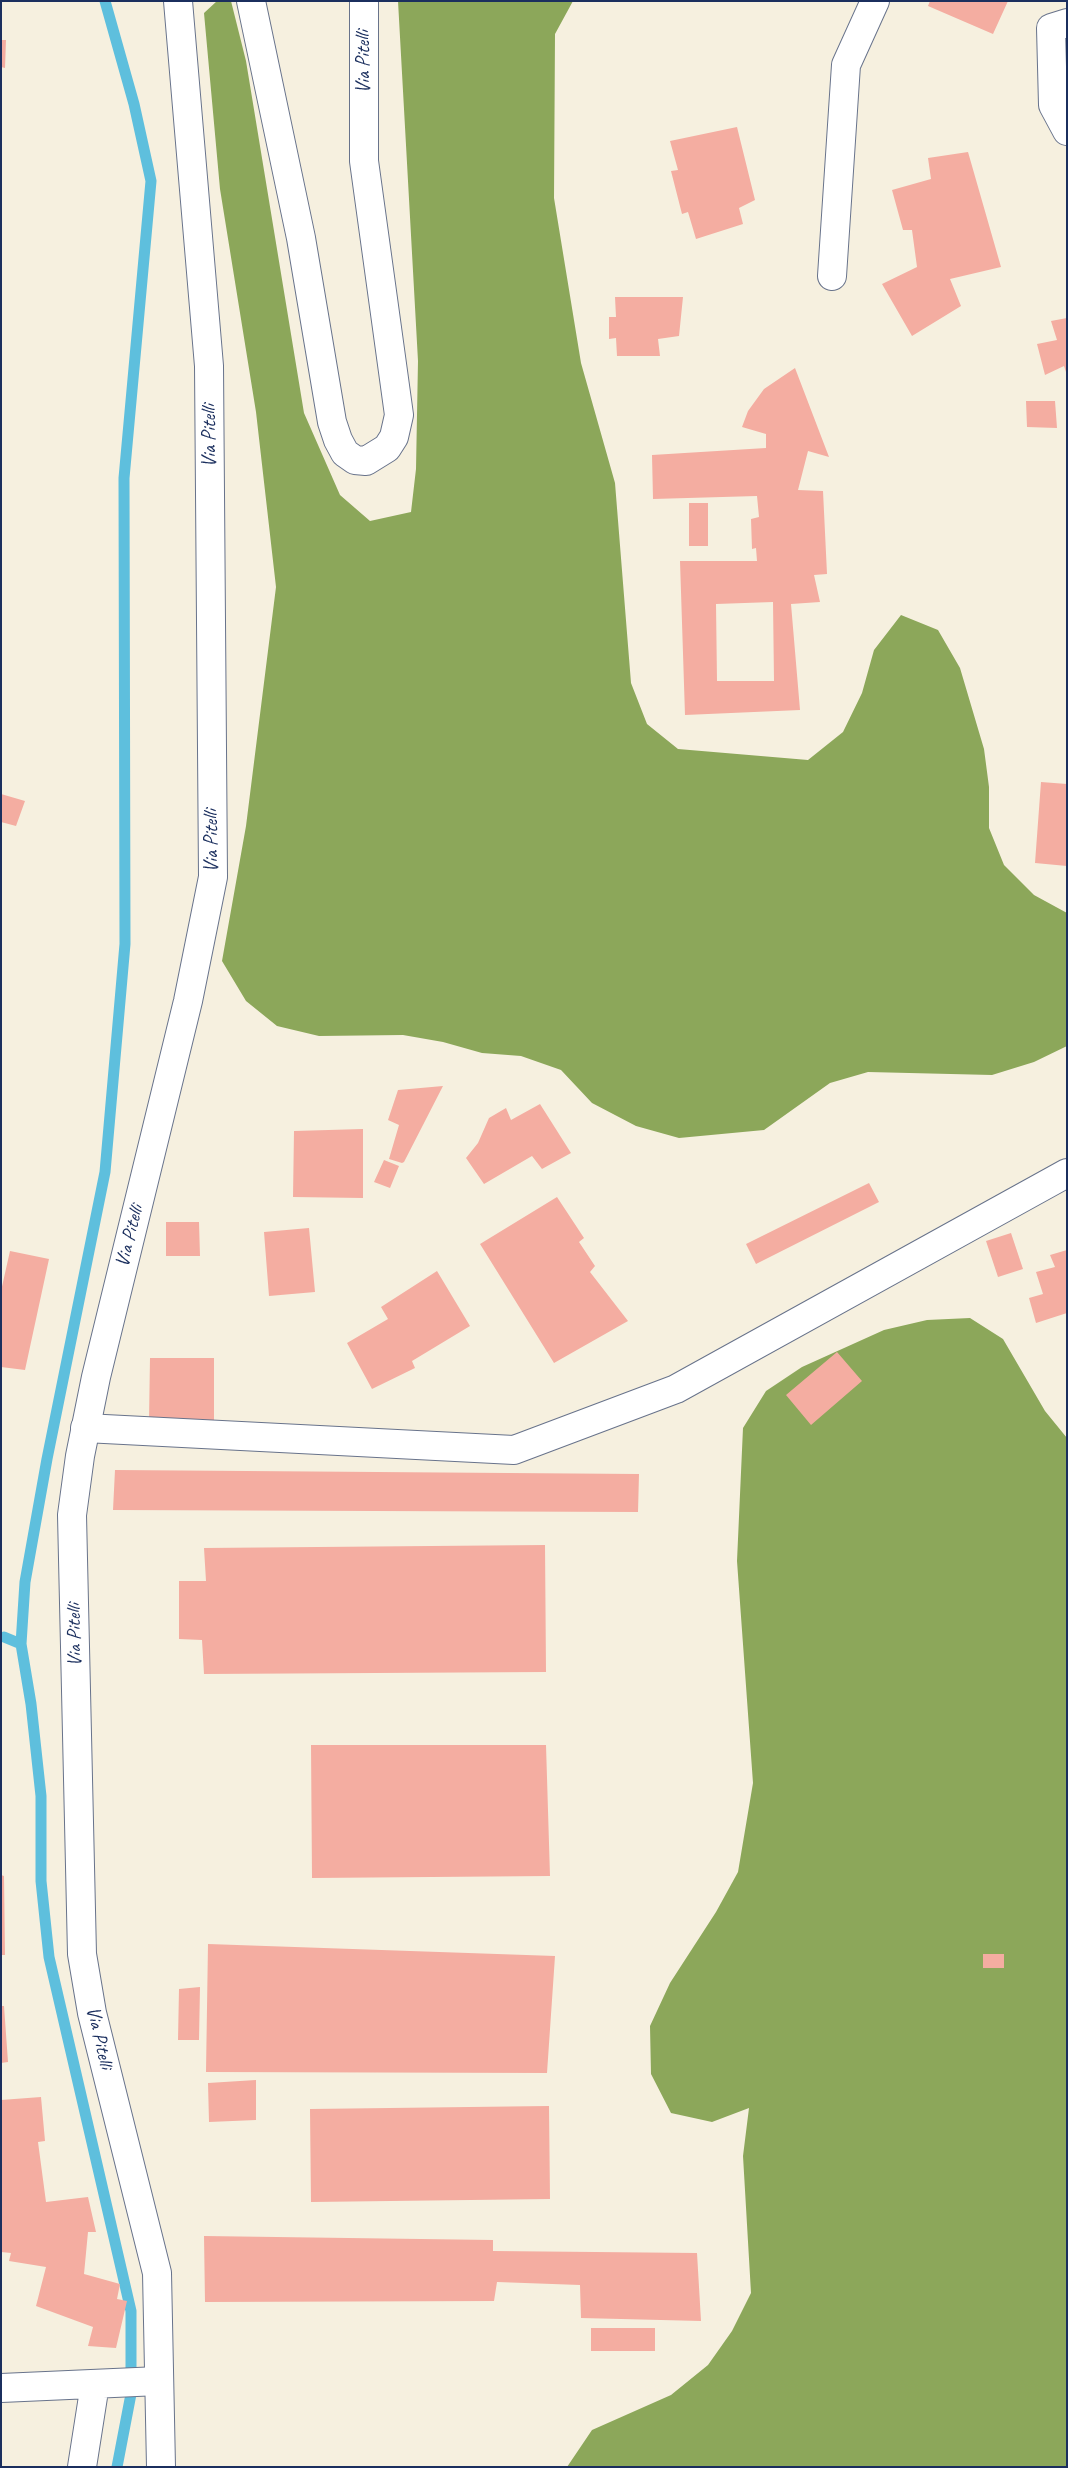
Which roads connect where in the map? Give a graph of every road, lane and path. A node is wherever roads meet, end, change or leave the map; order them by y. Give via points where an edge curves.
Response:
1 (178, 1) edge
2 (251, 1) edge
3 (364, 1) edge
4 (875, 1) edge
5 (1067, 23) edge
6 (1067, 131) edge
7 (832, 276) dead end
8 (1067, 1173) edge
9 (85, 1428) junction
10 (157, 2381) junction
11 (101, 2384) junction
12 (1, 2388) edge
13 (82, 2467) edge
14 (161, 2467) edge

1 - 9 street, Via Pitelli via 209,366 213,877 188,1001
2 - 3 street, Via Pitelli via 301,238 332,422 346,453 355,460 366,461 387,448 394,437 399,415 364,161
4 - 7 street via 846,65
5 - 6 street via 1051,28 1053,105
8 - 9 street via 676,1389 514,1450
9 - 10 street, Via Pitelli via 72,1515 82,1954 92,2013 157,2273
10 - 11 street
10 - 14 street, Via Pitelli
11 - 12 street
11 - 13 street

